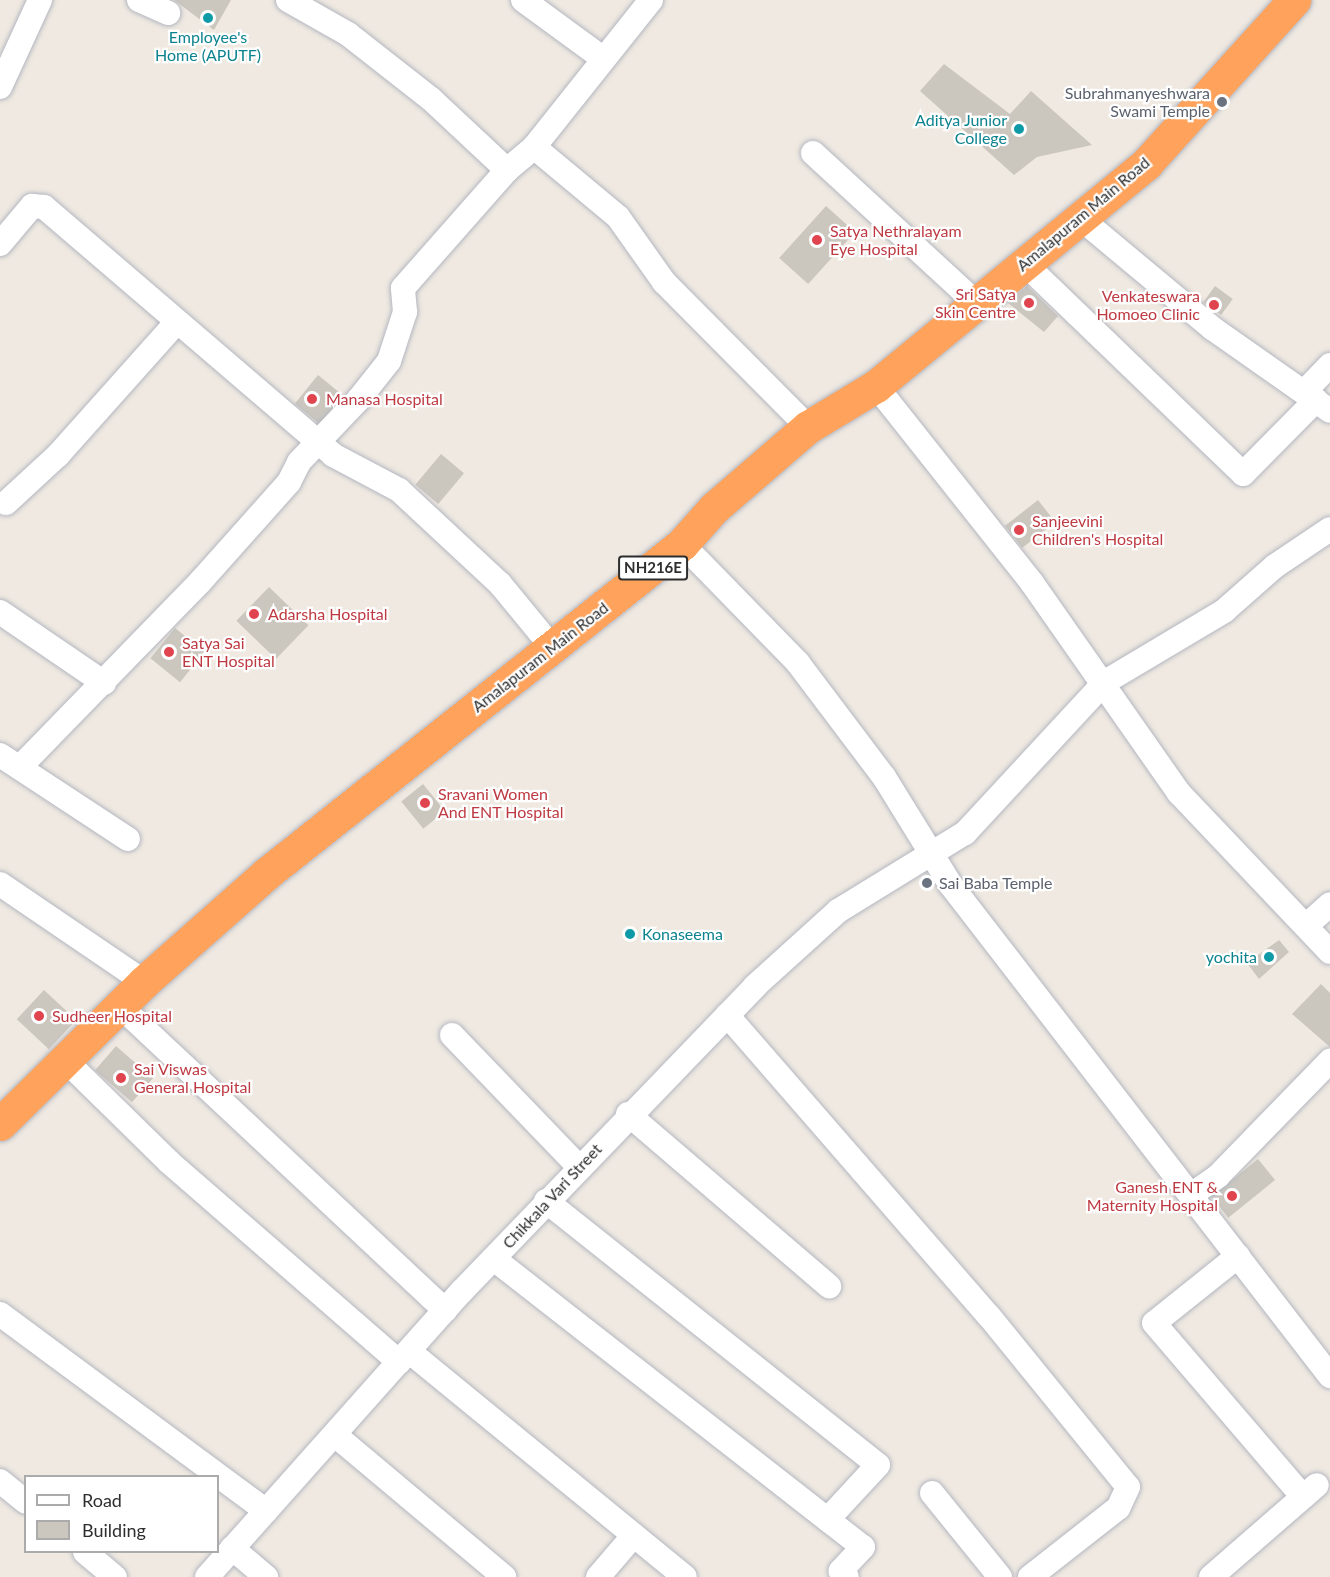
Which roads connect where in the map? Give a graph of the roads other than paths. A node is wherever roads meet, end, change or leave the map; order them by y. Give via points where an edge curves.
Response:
1 (40, 0) edge
2 (138, 0) edge
3 (288, 0) edge
4 (523, 0) edge
5 (651, 0) edge
6 (1294, 0) edge
7 (168, 13) dead end
8 (601, 57) junction
9 (0, 87) edge
10 (534, 147) junction
11 (813, 153) dead end
12 (507, 170) junction
13 (1080, 218) junction
14 (0, 244) edge
15 (1024, 263) junction
16 (976, 303) junction
17 (177, 322) junction
18 (1330, 365) edge
19 (876, 386) junction
20 (1317, 401) edge
21 (808, 427) junction
22 (320, 441) junction
23 (6, 503) dead end
24 (1330, 529) edge
25 (682, 544) junction
26 (0, 612) edge
27 (552, 647) junction
28 (1105, 682) junction
29 (104, 683) junction
30 (10, 761) edge
31 (128, 839) dead end
32 (933, 853) junction
33 (0, 884) edge
34 (1330, 904) edge
35 (1307, 925) junction
36 (1330, 952) edge
37 (144, 982) junction
38 (121, 1007) junction
39 (727, 1015) junction
40 (452, 1035) dead end
41 (64, 1059) junction
42 (1330, 1061) edge
43 (628, 1114) junction
44 (0, 1124) edge
45 (579, 1167) junction
46 (1191, 1195) junction
47 (546, 1201) junction
48 (1238, 1256) junction
49 (494, 1259) junction
50 (829, 1286) dead end
51 (445, 1310) junction
52 (0, 1314) edge
53 (404, 1357) junction
54 (1326, 1362) edge
55 (335, 1435) junction
56 (217, 1475) edge
57 (219, 1476) edge
58 (0, 1481) edge
59 (932, 1493) dead end
60 (24, 1500) edge
61 (266, 1511) junction
62 (828, 1520) junction
63 (634, 1535) junction
64 (232, 1548) junction
65 (87, 1553) edge
66 (115, 1577) edge
67 (207, 1577) edge
68 (266, 1577) edge
69 (504, 1577) edge
70 (598, 1577) edge
71 (686, 1577) edge
72 (847, 1577) edge
73 (1000, 1577) edge
74 (1030, 1577) edge
75 (1211, 1577) edge

1 - 9 street
2 - 7 street
3 - 12 street via 376,56 431,99
4 - 8 street
5 - 8 street
6 - 13 highway, Amalapuram Main Road / NH216E via 1146,164
8 - 10 street
10 - 12 street
10 - 21 street via 618,217 664,282
11 - 16 street
12 - 22 street via 403,288 405,312 389,361
13 - 15 highway, Amalapuram Main Road / NH216E
13 - 20 street via 1212,328
14 - 17 street via 32,206 44,207
15 - 16 highway, Amalapuram Main Road / NH216E
15 - 20 street via 1243,474
16 - 19 highway, Amalapuram Main Road / NH216E
17 - 22 street
17 - 23 street via 58,455
18 - 20 street
19 - 21 highway, Amalapuram Main Road / NH216E
19 - 28 street
21 - 25 highway, Amalapuram Main Road / NH216E via 714,508
22 - 27 street via 333,455 399,490 481,565
22 - 29 street via 299,462 290,482
24 - 28 street, Chikkala Vari Street via 1275,566 1224,611
25 - 27 highway, Amalapuram Main Road / NH216E
25 - 32 street via 798,663 884,777
26 - 29 street
27 - 37 highway, Amalapuram Main Road / NH216E via 266,874
28 - 32 street, Chikkala Vari Street via 965,833
28 - 35 street via 1147,752 1179,793
29 - 30 street
30 - 31 street
32 - 39 street, Chikkala Vari Street via 838,911
32 - 46 street via 950,884
33 - 37 street
34 - 35 street
35 - 36 street
37 - 38 highway, Amalapuram Main Road / NH216E
38 - 41 highway, Amalapuram Main Road / NH216E
38 - 51 street
39 - 43 street, Chikkala Vari Street
39 - 74 street via 989,1316 1128,1487 1118,1508
40 - 45 street
41 - 44 highway, Amalapuram Main Road / NH216E
41 - 53 street via 169,1162
42 - 46 street via 1218,1176
43 - 45 street, Chikkala Vari Street
43 - 50 street
45 - 47 street, Chikkala Vari Street
46 - 48 street
47 - 49 street, Chikkala Vari Street
47 - 62 street via 878,1465
48 - 54 street
48 - 75 street via 1154,1323 1310,1491
49 - 51 street, Chikkala Vari Street
49 - 62 street
51 - 53 street, Chikkala Vari Street
52 - 56 street
53 - 55 street, Chikkala Vari Street
53 - 63 street
55 - 61 street, Chikkala Vari Street
55 - 69 street
57 - 61 street
58 - 60 street
59 - 73 street
61 - 64 street, Chikkala Vari Street
62 - 72 street via 863,1547 841,1571
63 - 70 street
63 - 71 street
64 - 67 street, Chikkala Vari Street
64 - 68 street
65 - 66 street

